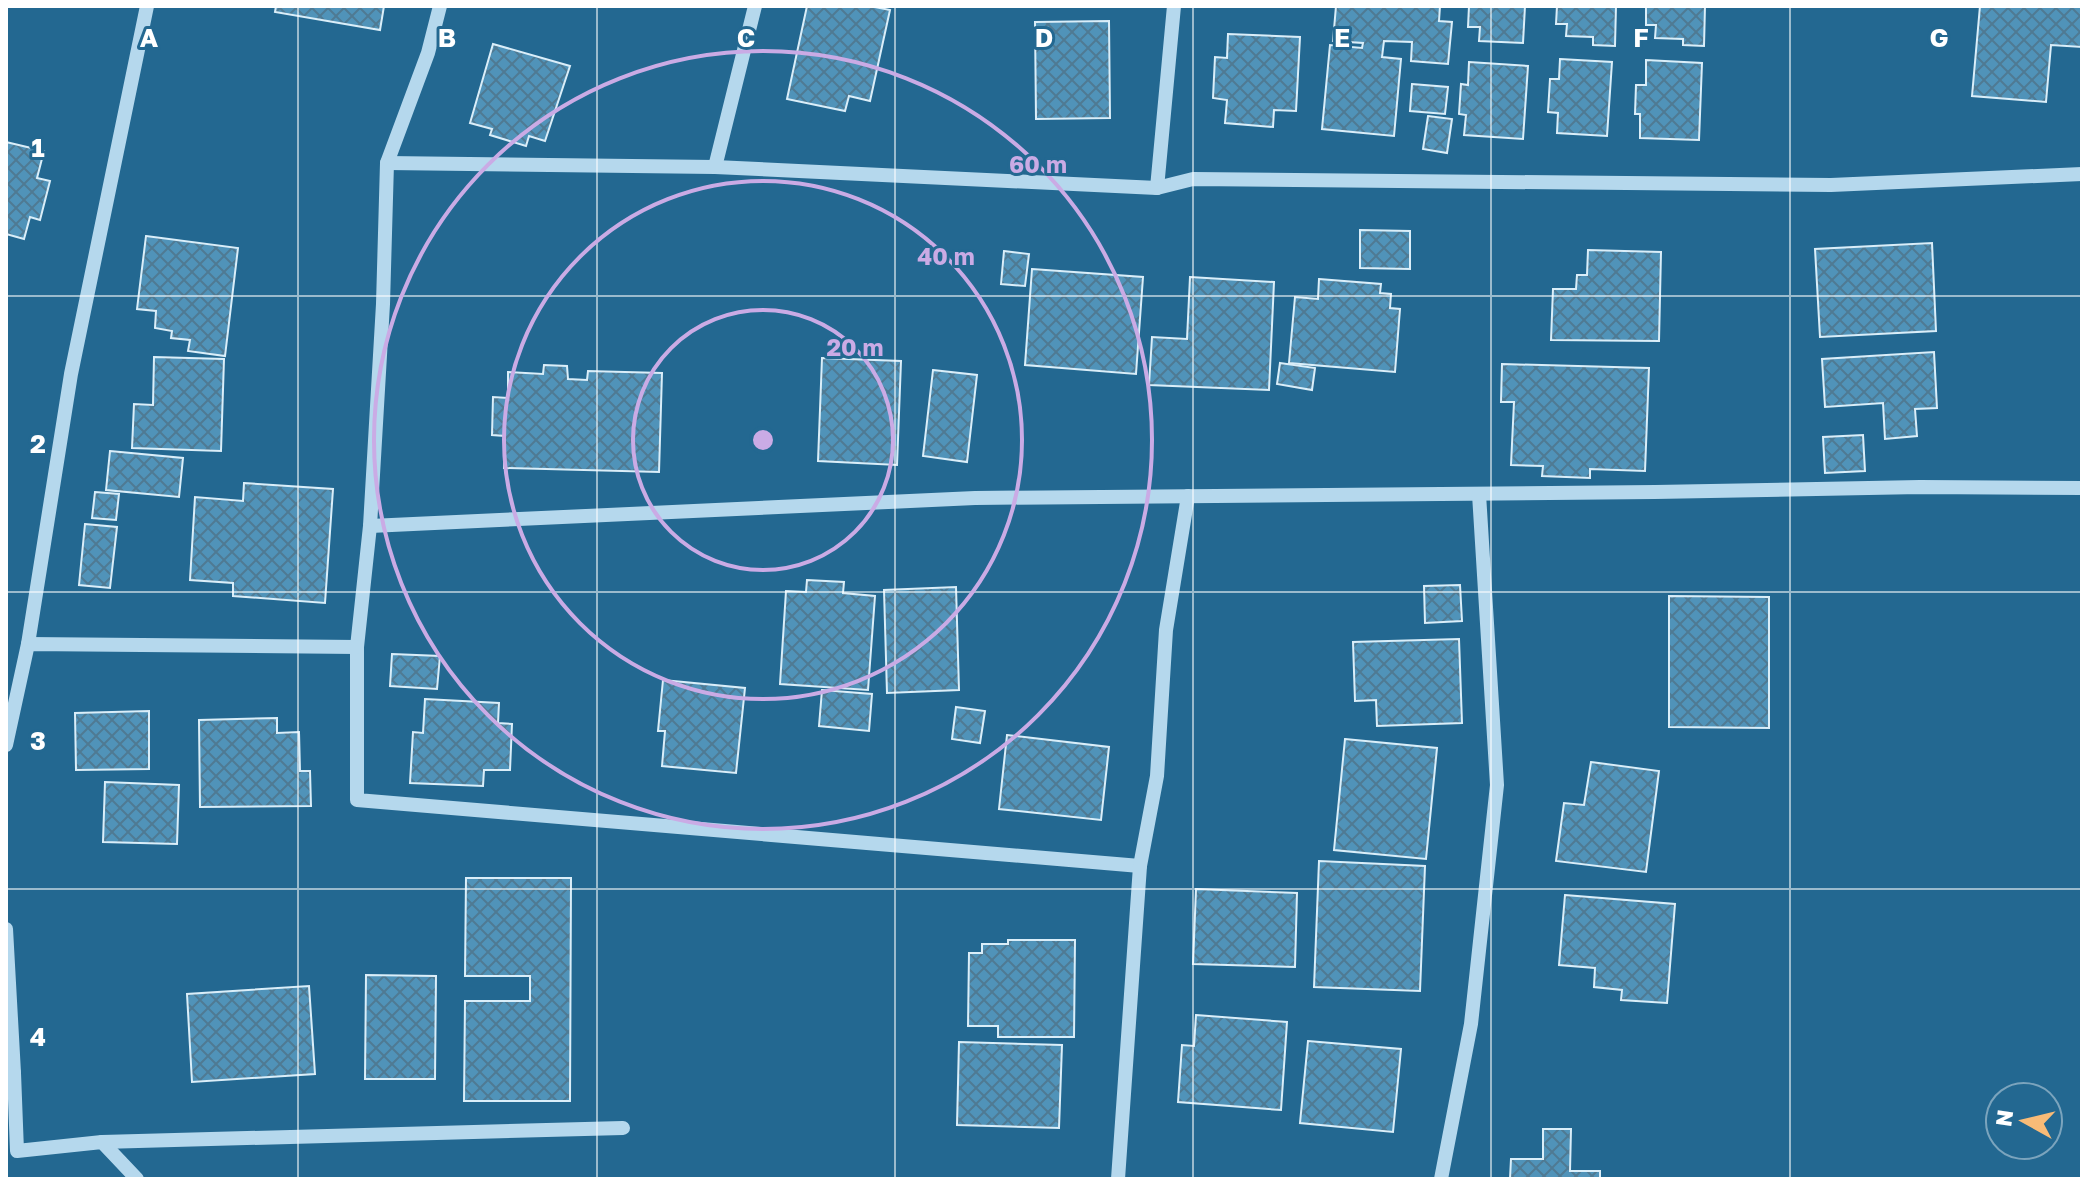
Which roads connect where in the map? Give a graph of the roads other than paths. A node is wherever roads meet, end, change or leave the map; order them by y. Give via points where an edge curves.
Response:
1 (147, 6) edge
2 (440, 6) edge
3 (755, 6) edge
4 (1174, 6) edge
5 (387, 163) junction
6 (715, 167) junction
7 (2082, 174) edge
8 (1157, 188) junction
9 (2082, 488) edge
10 (1479, 494) junction
11 (1188, 496) junction
12 (370, 526) junction
13 (28, 644) junction
14 (357, 647) junction
15 (6, 745) edge
16 (1140, 866) junction
17 (6, 929) edge
18 (10, 1073) edge
19 (623, 1128) dead end
20 (102, 1142) junction
21 (137, 1179) edge
22 (1118, 1179) edge
23 (1441, 1179) edge

1 - 13 street via 71,374
2 - 5 street
3 - 6 street
4 - 8 street
5 - 6 street
5 - 12 street
6 - 8 street
7 - 8 street via 1831,185 1193,179
9 - 10 street
10 - 11 street
10 - 23 street via 1497,785 1471,1024
11 - 12 street via 975,498
11 - 16 street via 1166,630 1157,776
12 - 14 street
13 - 14 street
13 - 15 street
14 - 16 street via 357,800
16 - 22 street
17 - 18 street
18 - 20 street via 17,1151
19 - 20 street
20 - 21 street

